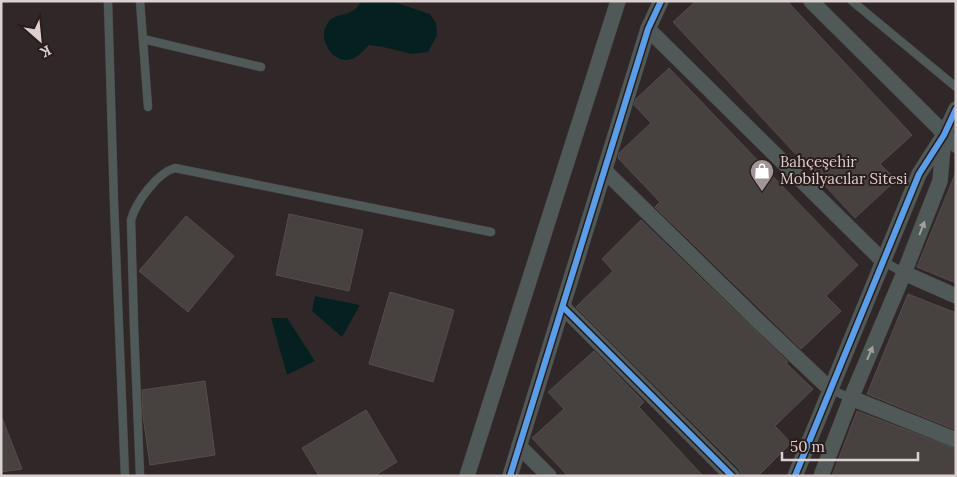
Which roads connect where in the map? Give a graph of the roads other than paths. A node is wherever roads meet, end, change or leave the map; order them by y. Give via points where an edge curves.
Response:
1 (108, 1) edge
2 (140, 1) edge
3 (618, 1) edge
4 (661, 1) edge
5 (811, 1) edge
6 (852, 1) edge
7 (648, 29) junction
8 (143, 39) junction
9 (261, 67) dead end
10 (956, 87) edge
11 (148, 107) dead end
12 (955, 112) edge
13 (944, 135) junction
14 (956, 145) edge
15 (605, 171) junction
16 (492, 232) dead end
17 (883, 261) junction
18 (904, 273) junction
19 (956, 296) edge
20 (563, 307) junction
21 (831, 390) junction
22 (851, 398) junction
23 (956, 440) edge
24 (519, 446) junction
25 (125, 476) edge
26 (140, 476) edge
27 (467, 476) edge
28 (510, 476) edge
29 (549, 476) edge
30 (732, 476) edge
31 (795, 476) edge
32 (821, 476) edge

1 - 25 lane
2 - 8 lane
3 - 27 street
4 - 7 street
5 - 13 street
6 - 10 lane
7 - 15 street
7 - 17 street
8 - 9 lane
8 - 11 lane
12 - 13 street
13 - 14 street
13 - 17 street via 919,174
18 -> 13 street via 940,181
15 - 20 street
15 - 21 street
16 - 26 lane via 175,168 165,172 138,204 131,220
17 - 18 lane
17 - 21 street
18 - 19 street
22 -> 18 street
20 - 24 street
20 - 30 street
21 - 22 lane
21 - 31 street
22 - 23 street
22 - 32 street
24 - 28 street
24 - 29 street

